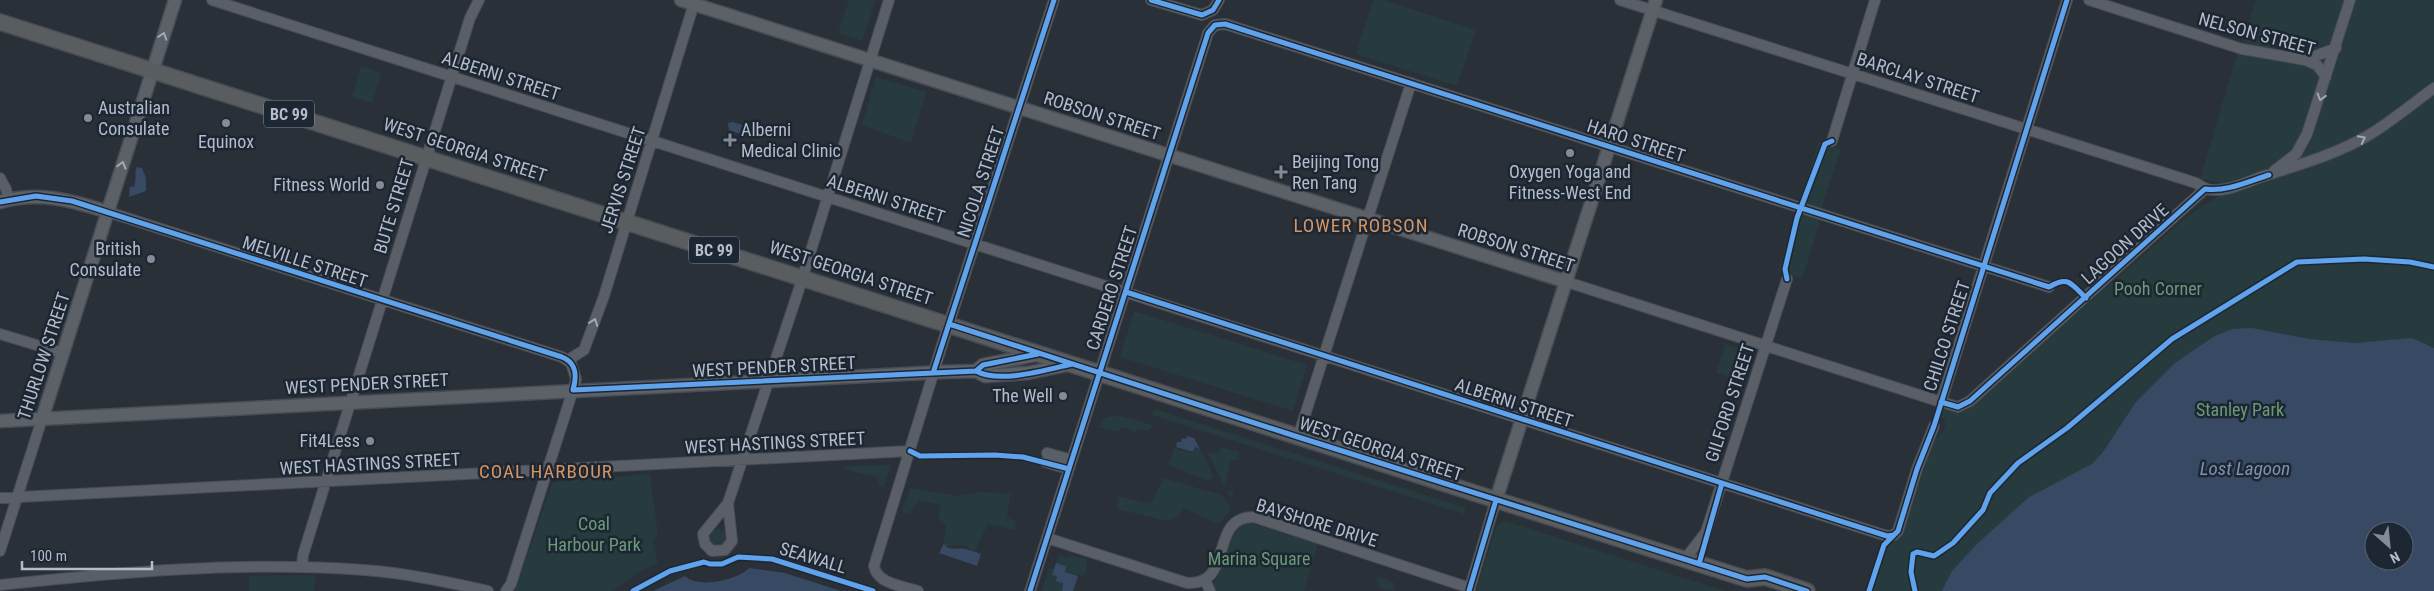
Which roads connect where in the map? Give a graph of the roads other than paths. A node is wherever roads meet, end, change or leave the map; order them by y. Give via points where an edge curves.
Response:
1 (175, 0) edge
2 (212, 0) edge
3 (479, 0) edge
4 (681, 0) edge
5 (889, 0) edge
6 (1054, 0) edge
7 (1151, 0) edge
8 (1218, 0) edge
9 (1620, 0) edge
10 (1875, 0) edge
11 (2067, 0) edge
12 (2090, 0) edge
13 (2350, 0) edge
14 (695, 2) edge
15 (1655, 5) edge
16 (0, 22) edge
17 (1215, 26) joint
18 (2336, 48) junction
19 (2306, 60) junction
20 (869, 61) junction
21 (152, 71) junction
22 (1853, 74) junction
23 (2326, 77) junction
24 (452, 78) junction
25 (1410, 83) junction
26 (2434, 88) edge
27 (1019, 108) junction
28 (2025, 129) junction
29 (2307, 134) junction
30 (1832, 141) dead end
31 (652, 142) junction
32 (1610, 146) junction
33 (1169, 156) junction
34 (426, 158) junction
35 (2318, 159) junction
36 (2269, 175) junction
37 (0, 178) edge
38 (2205, 189) junction
39 (826, 197) junction
40 (4, 201) edge
41 (108, 212) junction
42 (1368, 219) junction
43 (626, 222) junction
44 (975, 245) junction
45 (1984, 266) junction
46 (802, 277) junction
47 (1787, 279) dead end
48 (1567, 282) junction
49 (2049, 287) dead end
50 (1126, 292) junction
51 (382, 300) junction
52 (949, 324) junction
53 (0, 334) edge
54 (1765, 346) junction
55 (63, 353) junction
56 (1040, 354) junction
57 (1324, 356) junction
58 (568, 360) junction
59 (1072, 364) junction
60 (976, 371) junction
61 (933, 373) junction
62 (1099, 373) junction
63 (767, 381) junction
64 (573, 390) junction
65 (1941, 402) junction
66 (350, 403) junction
67 (42, 418) junction
68 (1523, 420) junction
69 (0, 421) edge
70 (1934, 426) dead end
71 (1298, 438) junction
72 (910, 451) junction
73 (1046, 457) dead end
74 (742, 460) junction
75 (1070, 465) junction
76 (546, 471) junction
77 (325, 482) junction
78 (1722, 483) junction
79 (17, 497) junction
80 (0, 498) edge
81 (1496, 500) junction
82 (728, 503) junction
83 (707, 527) junction
84 (732, 536) junction
85 (1047, 538) junction
86 (0, 551) edge
87 (1686, 560) junction
88 (302, 567) junction
89 (1747, 578) junction
90 (1205, 580) junction
91 (0, 585) edge
92 (1469, 589) edge
93 (488, 591) edge
94 (506, 591) edge
95 (918, 591) edge
96 (1030, 591) edge
97 (1210, 591) edge
98 (1757, 591) edge
99 (1808, 591) edge

21 -> 1 main road, THURLOW STREET
2 - 24 street, ALBERNI STREET
3 - 24 street, BUTE STREET
4 - 14 main road, ROBSON STREET
5 - 20 street
6 - 27 street, NICOLA STREET
7 - 8 street via 1195,14 1209,13
9 - 15 street, BARCLAY STREET
10 - 22 street
11 - 28 street, CHILCO STREET
12 - 19 street, NELSON STREET via 2242,49
13 - 18 street
14 - 20 main road, ROBSON STREET
14 - 31 street, JERVIS STREET
15 - 22 street, BARCLAY STREET
15 - 32 main road
16 - 21 highway, WEST GEORGIA STREET / BC 99
17 - 25 street, HARO STREET via 1225,24
17 - 33 street, CARDERO STREET via 1208,33
18 - 19 street
18 - 23 street
19 - 23 street, NELSON STREET via 2317,65
20 - 27 main road, ROBSON STREET
20 - 39 street
21 - 34 highway, WEST GEORGIA STREET / BC 99
41 -> 21 main road, THURLOW STREET
22 - 28 street, BARCLAY STREET
22 - 30 street
23 -> 29 street
24 - 31 street, ALBERNI STREET
24 - 34 street, BUTE STREET
25 - 32 street, HARO STREET
25 - 42 street
35 -> 26 street via 2367,136
27 - 33 main road, ROBSON STREET
27 - 44 street, NICOLA STREET
28 - 38 street, BARCLAY STREET
28 - 45 street, CHILCO STREET
29 - 35 street via 2306,154
29 - 36 street via 2296,154
31 - 39 street, ALBERNI STREET
31 - 43 street, JERVIS STREET
32 - 45 street, HARO STREET
32 - 48 main road
33 - 42 main road, ROBSON STREET
33 - 50 street, CARDERO STREET
34 - 43 highway, WEST GEORGIA STREET / BC 99
34 - 51 street, BUTE STREET
35 - 36 street
36 - 38 street via 2232,187
37 - 40 street, MELVILLE STREET via 6,189
38 - 65 street, LAGOON DRIVE via 1970,401 1958,407
39 - 44 street, ALBERNI STREET
39 - 46 street
40 - 41 main road, MELVILLE STREET via 55,197
41 - 51 street, MELVILLE STREET
41 - 55 main road, THURLOW STREET
42 - 48 main road, ROBSON STREET
42 - 57 street
43 - 46 highway, WEST GEORGIA STREET / BC 99
58 -> 43 street, JERVIS STREET via 584,350
44 - 50 street, ALBERNI STREET
44 - 52 street, NICOLA STREET
45 - 49 street, HARO STREET
45 - 65 street, CHILCO STREET
46 - 52 highway, WEST GEORGIA STREET / BC 99
46 - 63 street
47 - 54 street, GILFORD STREET
48 - 54 street, ROBSON STREET
48 - 68 main road
50 - 57 street, ALBERNI STREET
50 - 62 street, CARDERO STREET
51 - 58 street, MELVILLE STREET
51 - 66 street, BUTE STREET
52 - 56 highway, WEST GEORGIA STREET / BC 99
52 - 61 street, NICOLA STREET
53 - 55 street
54 - 65 street, ROBSON STREET
54 - 78 street, GILFORD STREET
55 - 67 main road, THURLOW STREET
56 - 59 highway, WEST GEORGIA STREET / BC 99
56 - 60 main road, WEST PENDER STREET via 984,365
57 - 68 street, ALBERNI STREET
57 - 71 street
58 - 64 street via 575,370
59 - 60 main road, WEST PENDER STREET via 1028,373 985,376
59 - 62 highway, WEST GEORGIA STREET / BC 99
60 - 61 main road, WEST PENDER STREET
61 - 63 main road, WEST PENDER STREET
61 - 72 street, NICOLA STREET
62 - 71 highway, WEST GEORGIA STREET / BC 99
62 - 75 street, CARDERO STREET
63 - 64 main road, WEST PENDER STREET
63 - 74 street
64 - 66 main road, WEST PENDER STREET
64 - 76 street
66 - 67 main road, WEST PENDER STREET
66 - 77 street, BUTE STREET
67 - 69 main road, WEST PENDER STREET
67 - 79 street, THURLOW STREET
68 - 78 street, ALBERNI STREET
68 - 81 main road
70 - 78 street, ALBERNI STREET via 1894,535 1887,536
71 - 81 highway, WEST GEORGIA STREET / BC 99
72 - 74 street, WEST HASTINGS STREET
72 - 95 street, NICOLA STREET via 875,561 876,573 886,581
73 - 75 street
74 - 76 street, WEST HASTINGS STREET
74 - 82 street
75 - 85 street, CARDERO STREET
76 - 77 street, WEST HASTINGS STREET
76 - 94 street via 511,584
77 - 79 street, WEST HASTINGS STREET
77 - 88 street, BUTE STREET
78 - 87 street, GILFORD STREET via 1706,532
79 - 80 street, WEST HASTINGS STREET
79 - 86 street, THURLOW STREET
81 - 87 highway, WEST GEORGIA STREET / BC 99
81 - 92 street
82 - 83 street
82 - 84 street
83 - 84 street via 725,524
83 - 84 street via 703,541 712,551 725,550
85 - 90 street via 1187,582
85 - 96 street, CARDERO STREET
87 - 89 highway, WEST GEORGIA STREET / BC 99
88 - 91 street via 90,575
88 - 93 street via 411,576
89 - 98 highway
89 - 99 highway, WEST GEORGIA STREET / BC 99 via 1765,577
90 - 92 street, BAYSHORE DRIVE via 1213,574 1231,526 1242,518 1254,518
90 - 97 street

